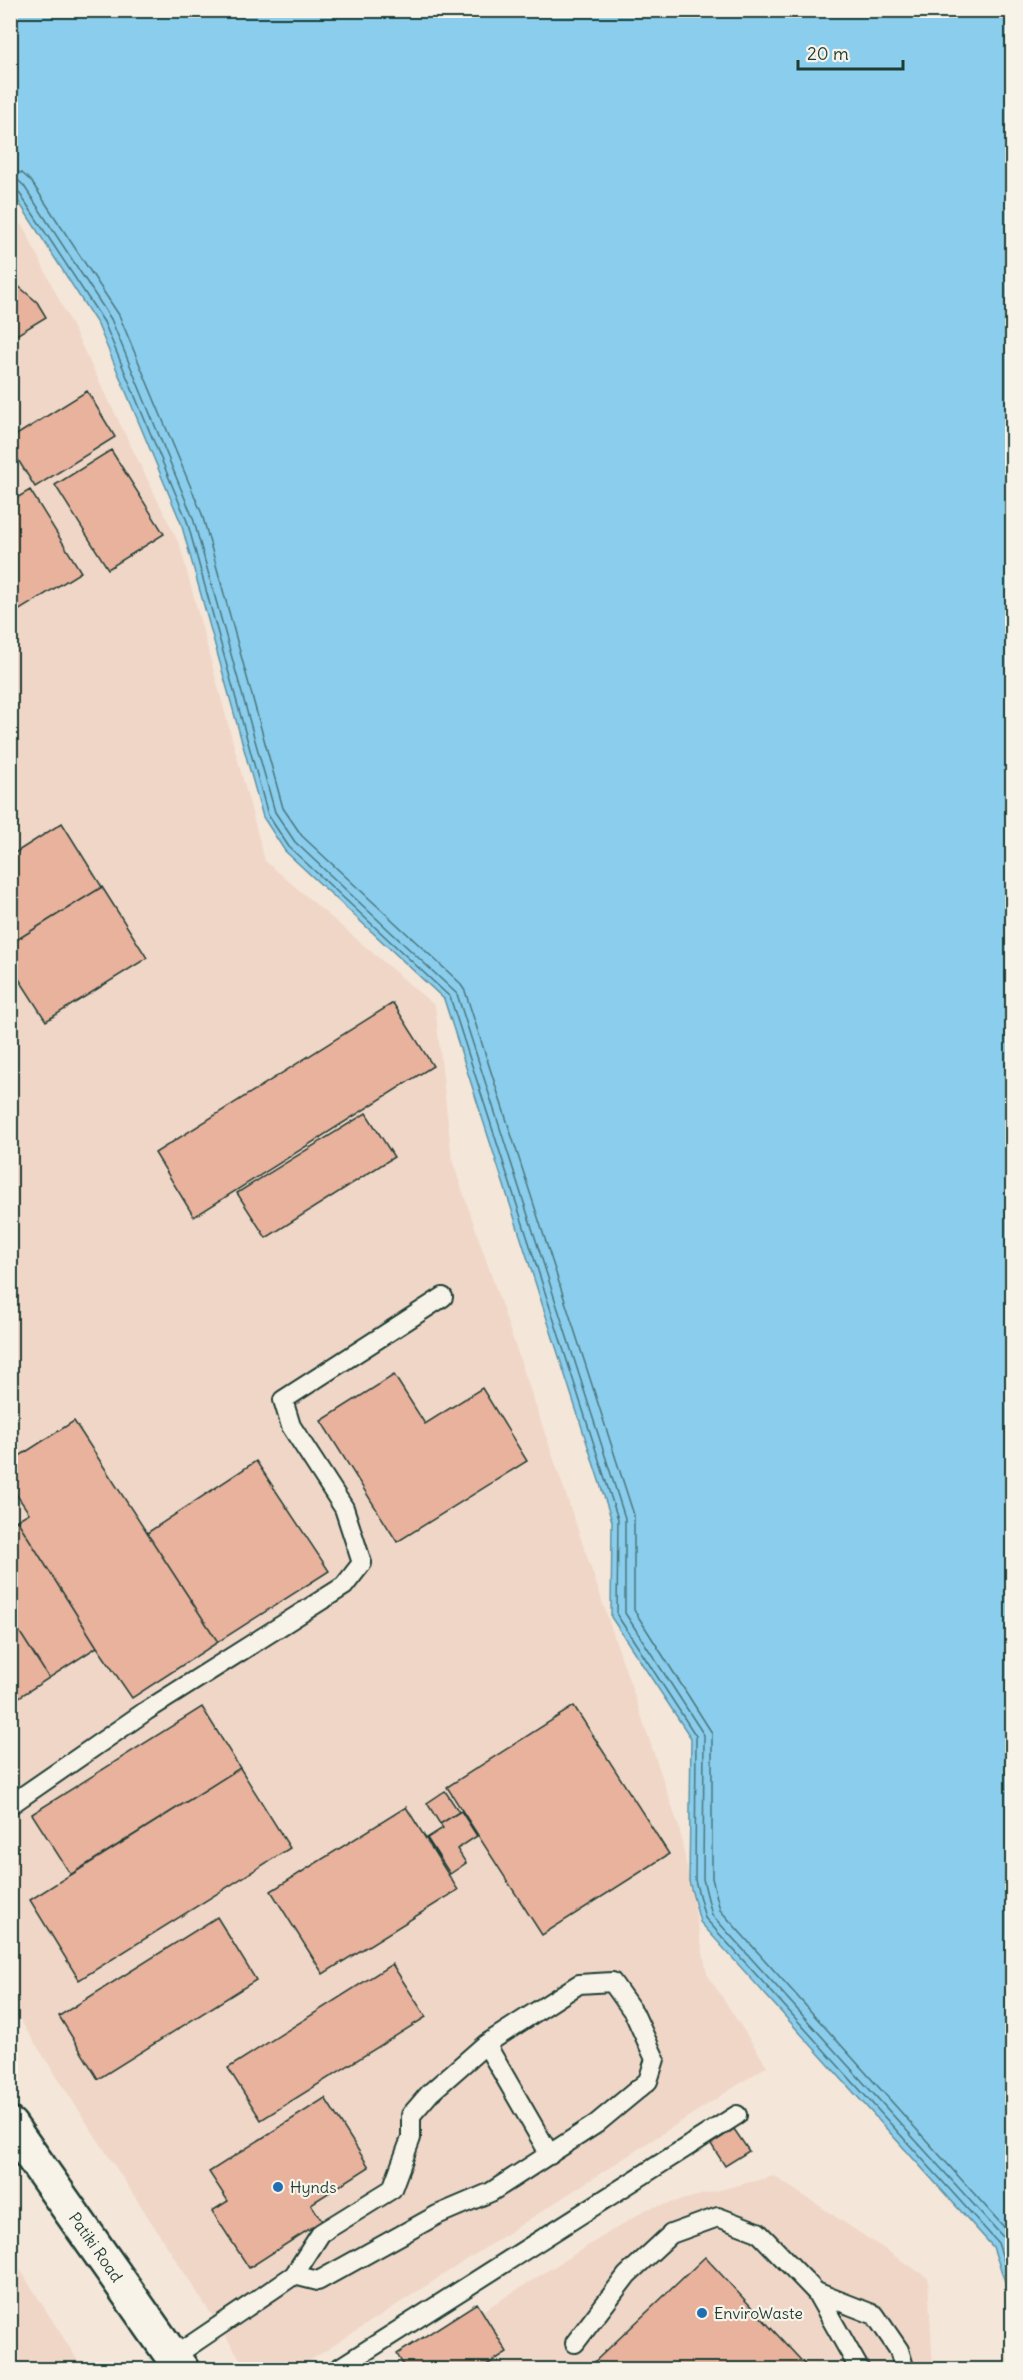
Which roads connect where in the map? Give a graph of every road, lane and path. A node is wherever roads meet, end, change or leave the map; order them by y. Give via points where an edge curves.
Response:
1 (443, 1297) dead end
2 (10, 1805) edge
3 (486, 2044) junction
4 (737, 2115) dead end
5 (10, 2125) edge
6 (550, 2155) junction
7 (294, 2275) junction
8 (816, 2292) junction
9 (575, 2343) dead end
10 (177, 2363) edge
11 (336, 2370) edge
12 (860, 2370) edge
13 (905, 2370) edge

1 - 2 lane via 283,1400 291,1426 344,1508 362,1563 344,1586 146,1711
3 - 6 lane
3 - 6 lane via 579,1984 612,1982 634,2013 655,2059 648,2081
3 - 7 lane via 411,2115 411,2138 392,2189 321,2233
4 - 11 lane
5 - 10 main road, Patiki Road
6 - 7 lane via 491,2192 437,2215 318,2281
7 - 10 lane
8 - 9 lane via 758,2232 718,2217 671,2234 627,2275
8 - 12 lane
8 - 13 lane via 875,2315 899,2350

